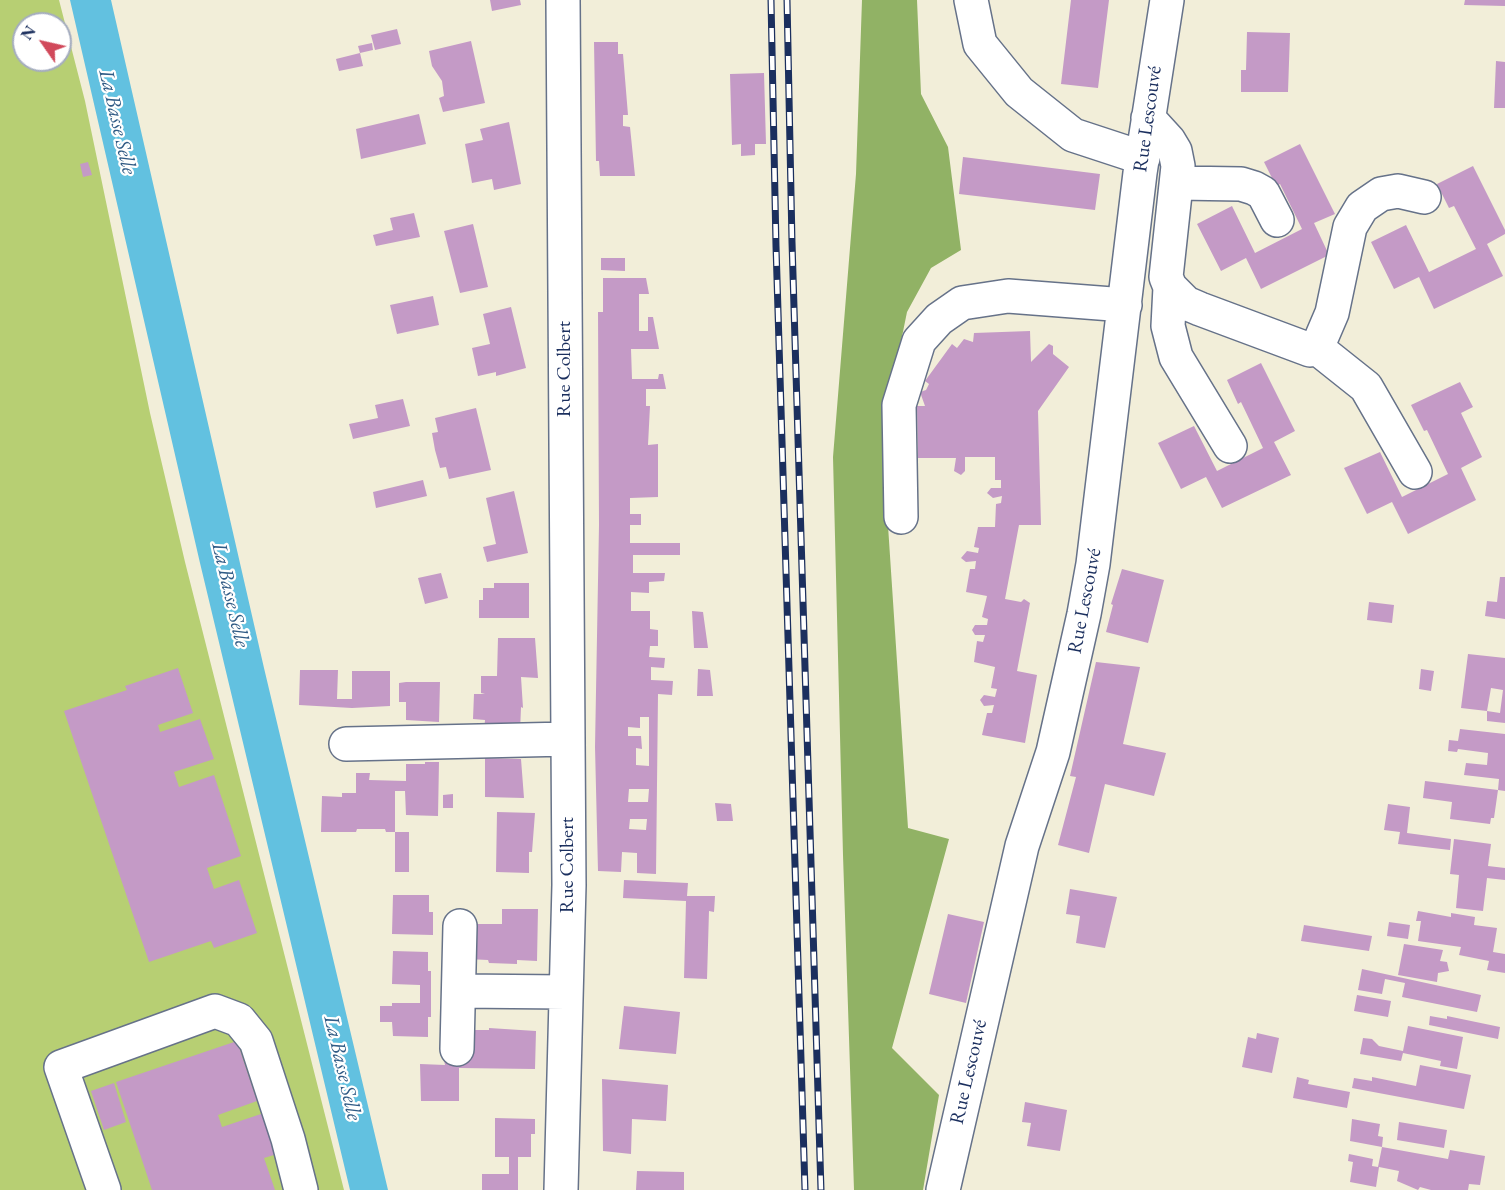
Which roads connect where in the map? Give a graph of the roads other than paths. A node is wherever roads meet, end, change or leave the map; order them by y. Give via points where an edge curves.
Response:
1 (563, 0) edge
2 (971, 0) edge
3 (1167, 0) edge
4 (1148, 118) junction
5 (1143, 158) junction
6 (1179, 183) junction
7 (1424, 197) dead end
8 (1277, 220) dead end
9 (1170, 287) junction
10 (1125, 305) junction
11 (1317, 348) junction
12 (1230, 446) dead end
13 (1415, 472) dead end
14 (901, 518) dead end
15 (568, 739) junction
16 (346, 744) dead end
17 (460, 926) dead end
18 (459, 991) junction
19 (566, 992) junction
20 (458, 1049) dead end
21 (104, 1190) edge
22 (301, 1190) edge
23 (561, 1190) edge
24 (944, 1190) edge

1 - 15 street, Rue Colbert
2 - 5 street via 980,44 1018,92 1073,135
3 - 4 street, Rue Lescouvé
4 - 5 street, Rue Lescouvé
4 - 6 street via 1175,151
5 - 10 street, Rue Lescouvé
6 - 8 street via 1241,184 1254,188 1263,193
6 - 9 street via 1167,258
7 - 11 street via 1398,191 1381,194 1362,207 1350,227 1332,313
9 - 11 street via 1186,303 1200,309 1310,350
9 - 12 street via 1168,326 1176,357
10 - 14 street via 1008,296 962,303 939,320 919,341 899,405
10 - 24 street, Rue Lescouvé via 1084,614 1053,752 1022,846
11 - 13 street via 1366,387
15 - 16 street
15 - 19 street, Rue Colbert
17 - 18 street
18 - 19 street
18 - 20 street
19 - 23 street, Rue Colbert
21 - 22 street via 62,1067 215,1011 239,1020 256,1041

